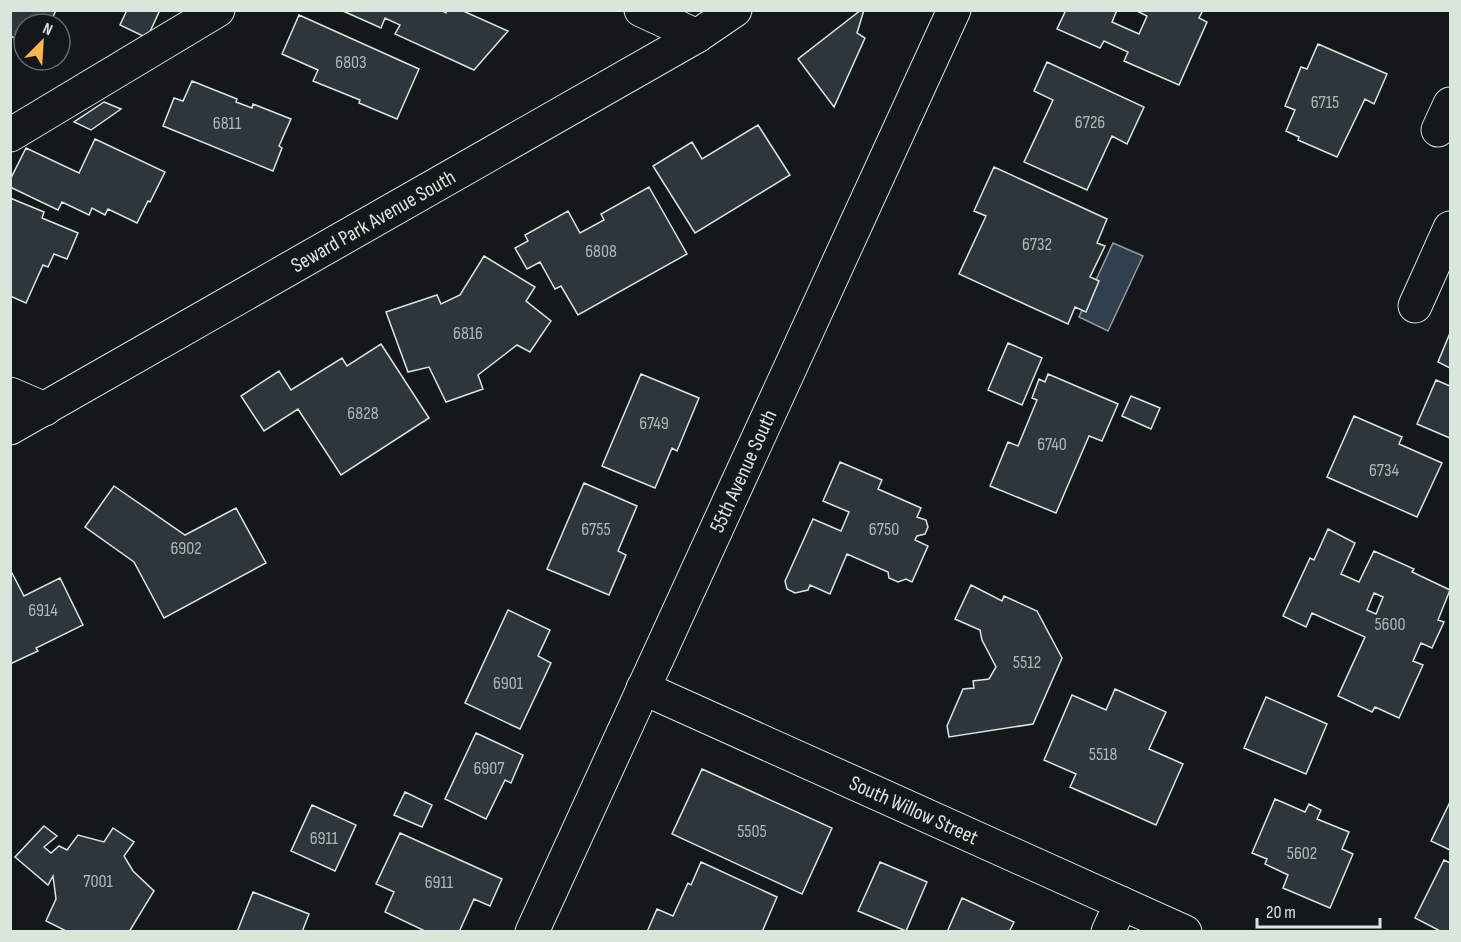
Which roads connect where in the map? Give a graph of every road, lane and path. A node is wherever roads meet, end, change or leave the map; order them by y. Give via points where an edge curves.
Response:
1 (218, 10) edge
2 (641, 10) edge
3 (735, 10) edge
4 (954, 10) edge
5 (697, 36) junction
6 (10, 135) edge
7 (1450, 228) edge
8 (1415, 306) dead end
9 (10, 394) edge
10 (45, 409) junction
11 (10, 428) edge
12 (643, 688) junction
13 (1115, 917) edge
14 (531, 932) edge
15 (1185, 932) edge

1 - 6 street
2 - 5 street
3 - 5 street, Seward Park Avenue South
4 - 12 street, 55th Avenue South
5 - 10 street, Seward Park Avenue South
7 - 8 street
9 - 10 street
10 - 11 street, Seward Park Avenue South
12 - 13 street, South Willow Street
12 - 14 street, 55th Avenue South
13 - 15 street, South Willow Street

